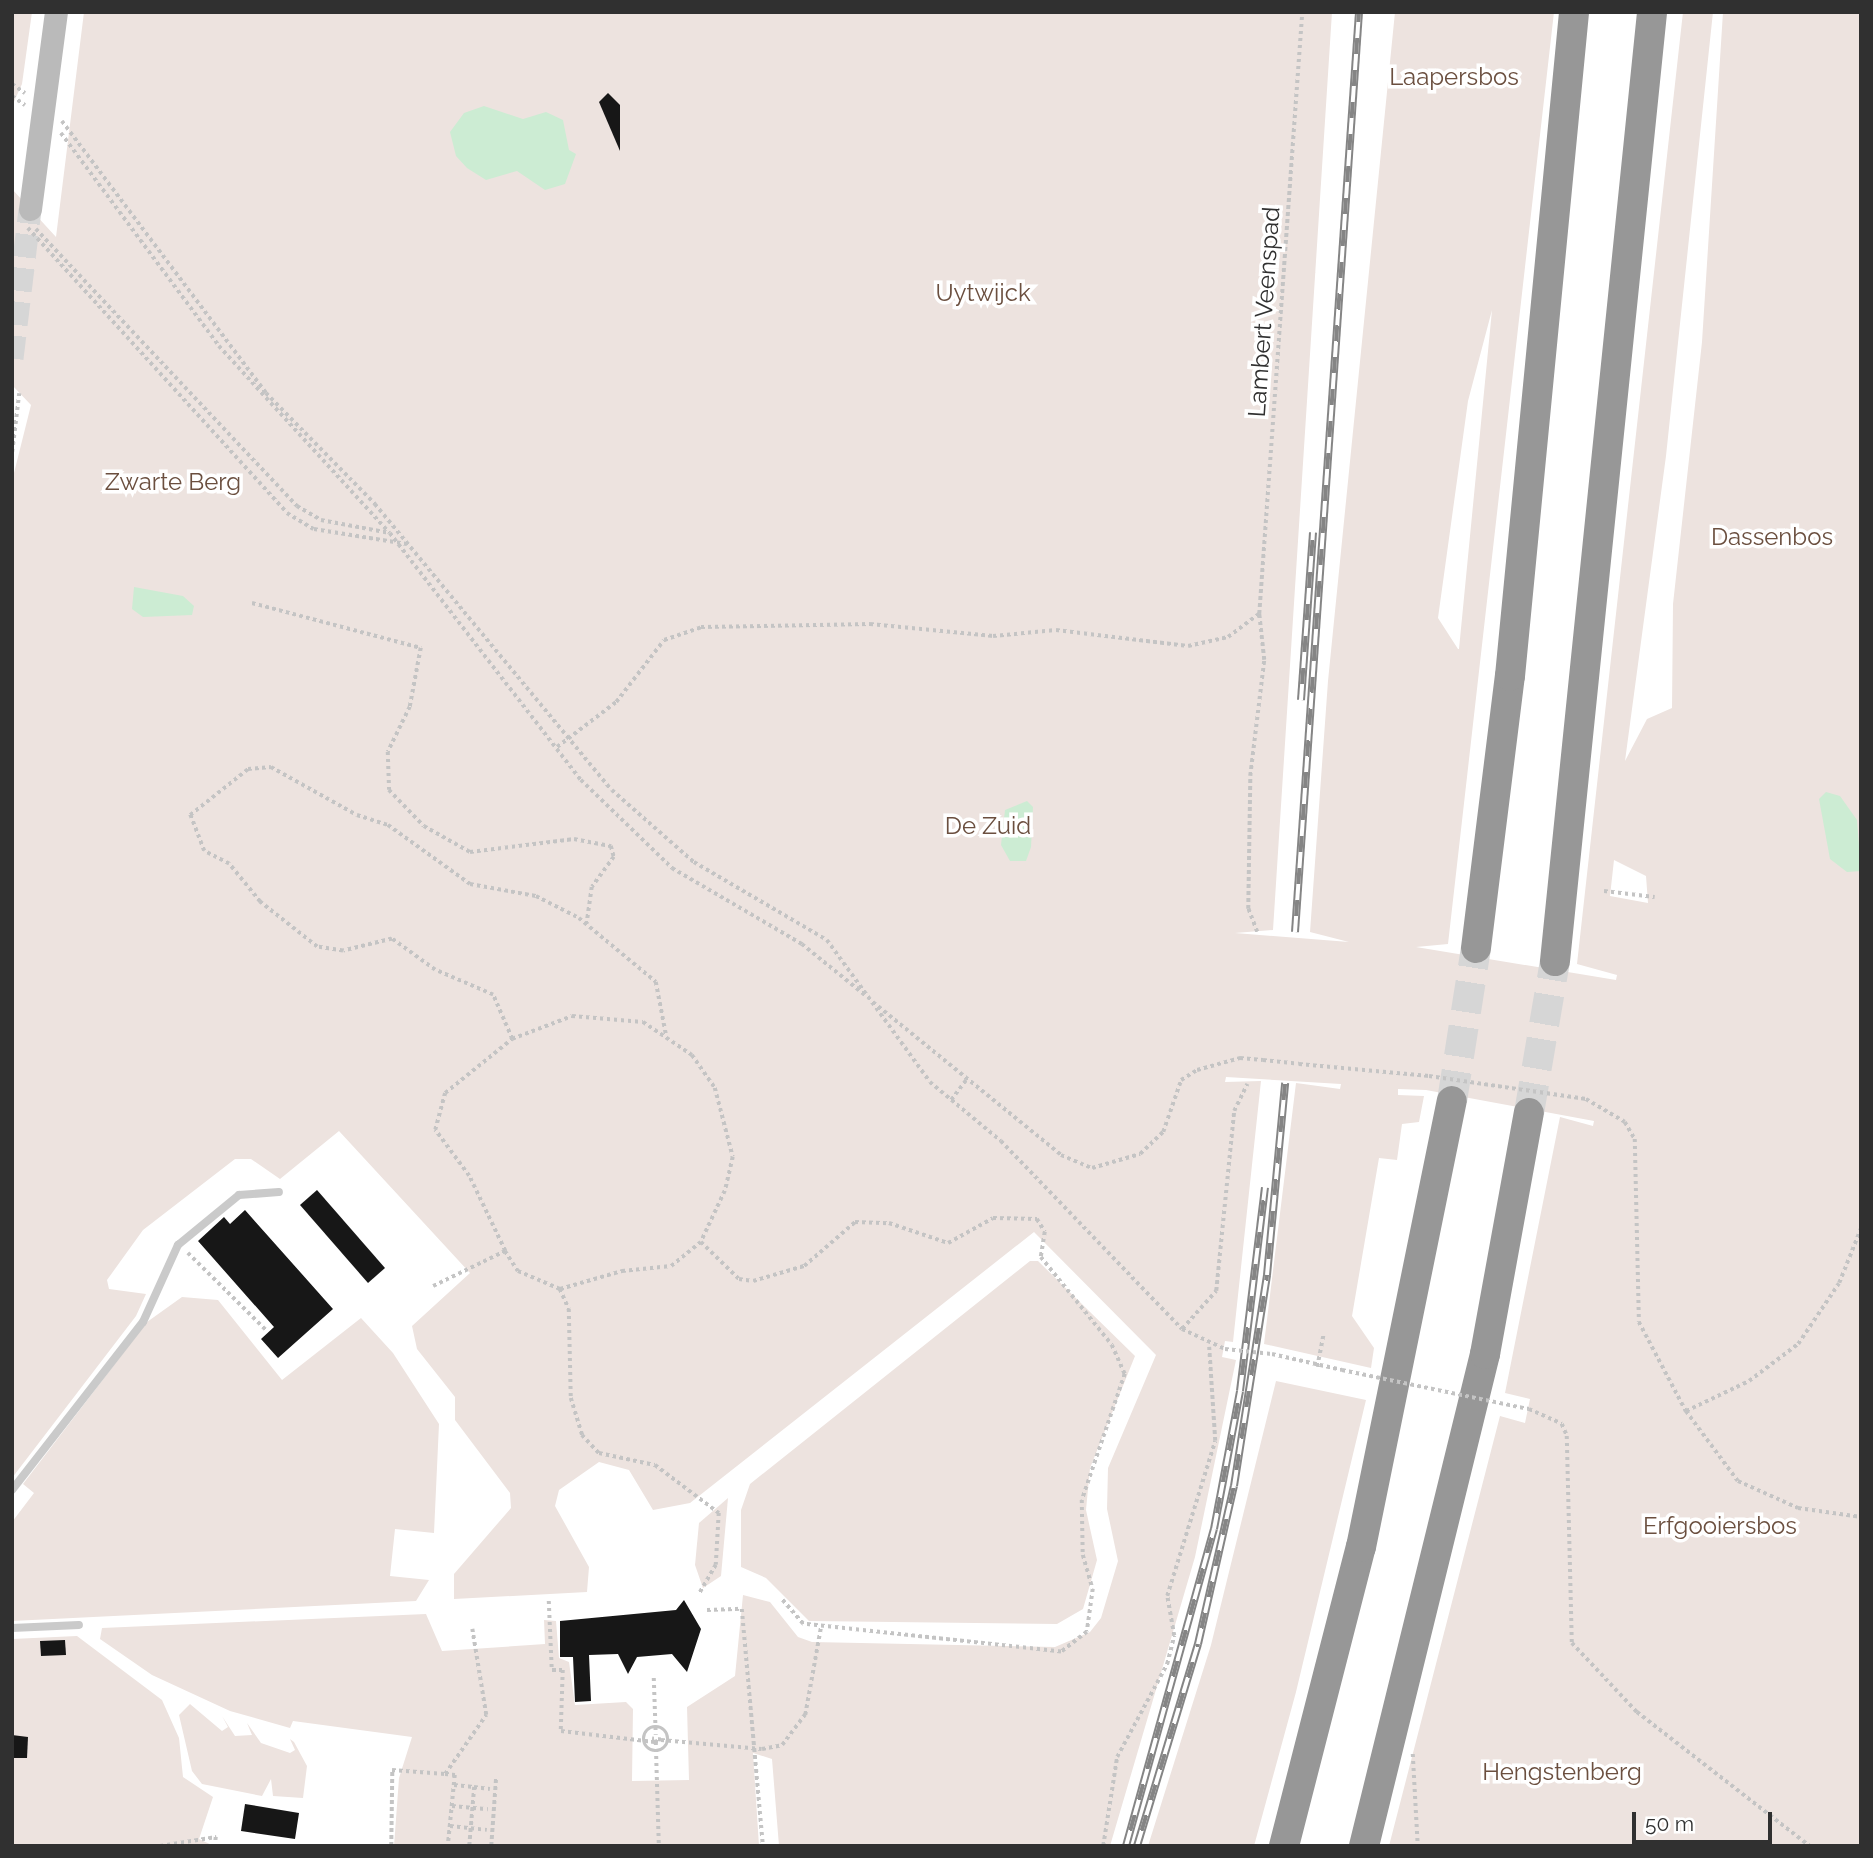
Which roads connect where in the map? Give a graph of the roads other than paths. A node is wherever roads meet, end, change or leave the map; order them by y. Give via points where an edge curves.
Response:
1 (56, 12) edge
2 (1574, 12) edge
3 (1652, 12) edge
4 (26, 215) tunnel mouth
5 (1476, 948) tunnel mouth
6 (1555, 961) tunnel mouth
7 (1452, 1101) tunnel mouth
8 (1529, 1113) tunnel mouth
9 (279, 1192) dead end
10 (12, 1490) edge
11 (79, 1625) dead end
12 (12, 1628) edge
13 (1284, 1846) edge
14 (1364, 1846) edge

1 - 4 main road via 50,117
2 - 5 highway via 1510,676
3 - 6 highway
7 - 13 highway via 1364,1534
8 - 14 highway via 1485,1354 1406,1696
9 - 10 lane via 239,1195 178,1245 143,1322
11 - 12 lane

